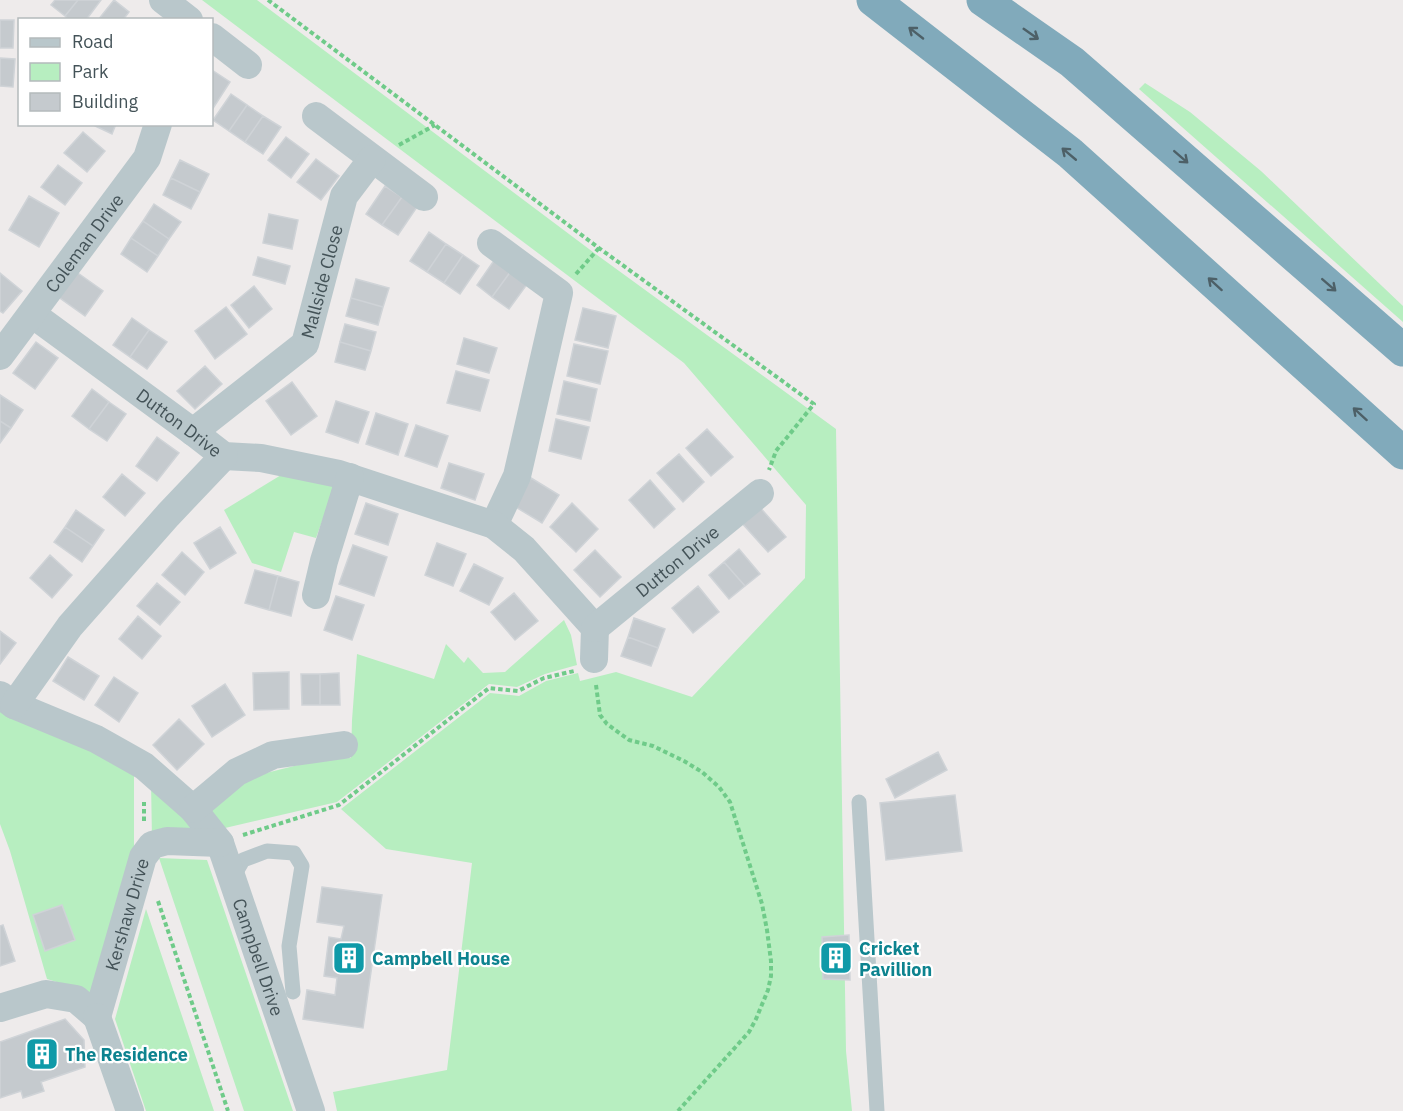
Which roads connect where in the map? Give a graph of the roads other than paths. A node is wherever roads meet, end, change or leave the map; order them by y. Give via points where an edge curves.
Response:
1 (163, 0) edge
2 (873, 0) edge
3 (983, 0) edge
4 (186, 18) edge
5 (213, 38) edge
6 (249, 65) dead end
7 (316, 116) dead end
8 (157, 126) edge
9 (372, 159) junction
10 (424, 196) dead end
11 (491, 243) dead end
12 (32, 314) junction
13 (3, 347) edge
14 (1403, 350) edge
15 (193, 432) junction
16 (1403, 453) edge
17 (224, 456) junction
18 (261, 458) junction
19 (350, 477) junction
20 (760, 493) road end
21 (168, 515) junction
22 (494, 525) junction
23 (316, 595) dead end
24 (595, 628) junction
25 (594, 659) road end
26 (7, 700) edge
27 (344, 745) dead end
28 (859, 802) dead end
29 (193, 808) junction
30 (220, 843) junction
31 (232, 879) junction
32 (293, 992) dead end
33 (0, 1008) edge
34 (97, 1017) junction
35 (130, 1111) edge
36 (311, 1111) edge
37 (877, 1111) edge

1 - 4 street
16 -> 2 highway via 1070,153
3 -> 14 highway via 1072,62
5 - 6 street
7 - 9 street
8 - 12 street, Coleman Drive via 147,158
9 - 10 street
9 - 15 street, Mallside Close via 344,196 305,344
11 - 22 street via 559,293 517,476
12 - 13 street, Coleman Drive
12 - 15 street, Dutton Drive
15 - 17 street, Dutton Drive
17 - 18 street, Dutton Drive
17 - 21 street, Campbell Drive
18 - 19 street, Dutton Drive
18 - 21 street
19 - 22 street, Dutton Drive
19 - 23 street
20 - 24 street, Dutton Drive
21 - 26 street, Campbell Drive
22 - 24 street, Dutton Drive via 524,549
24 - 25 street
26 - 29 street, Campbell Drive via 96,739 144,766
27 - 29 street via 273,755 237,772
28 - 37 lane
29 - 30 street, Campbell Drive
30 - 31 street, Campbell Drive
30 - 34 street, Kershaw Drive via 167,841 152,845 143,856
31 - 32 lane via 243,860 267,850 294,853 302,866 289,946
31 - 36 street, Campbell Drive
33 - 34 street via 46,994 76,999
34 - 35 street

